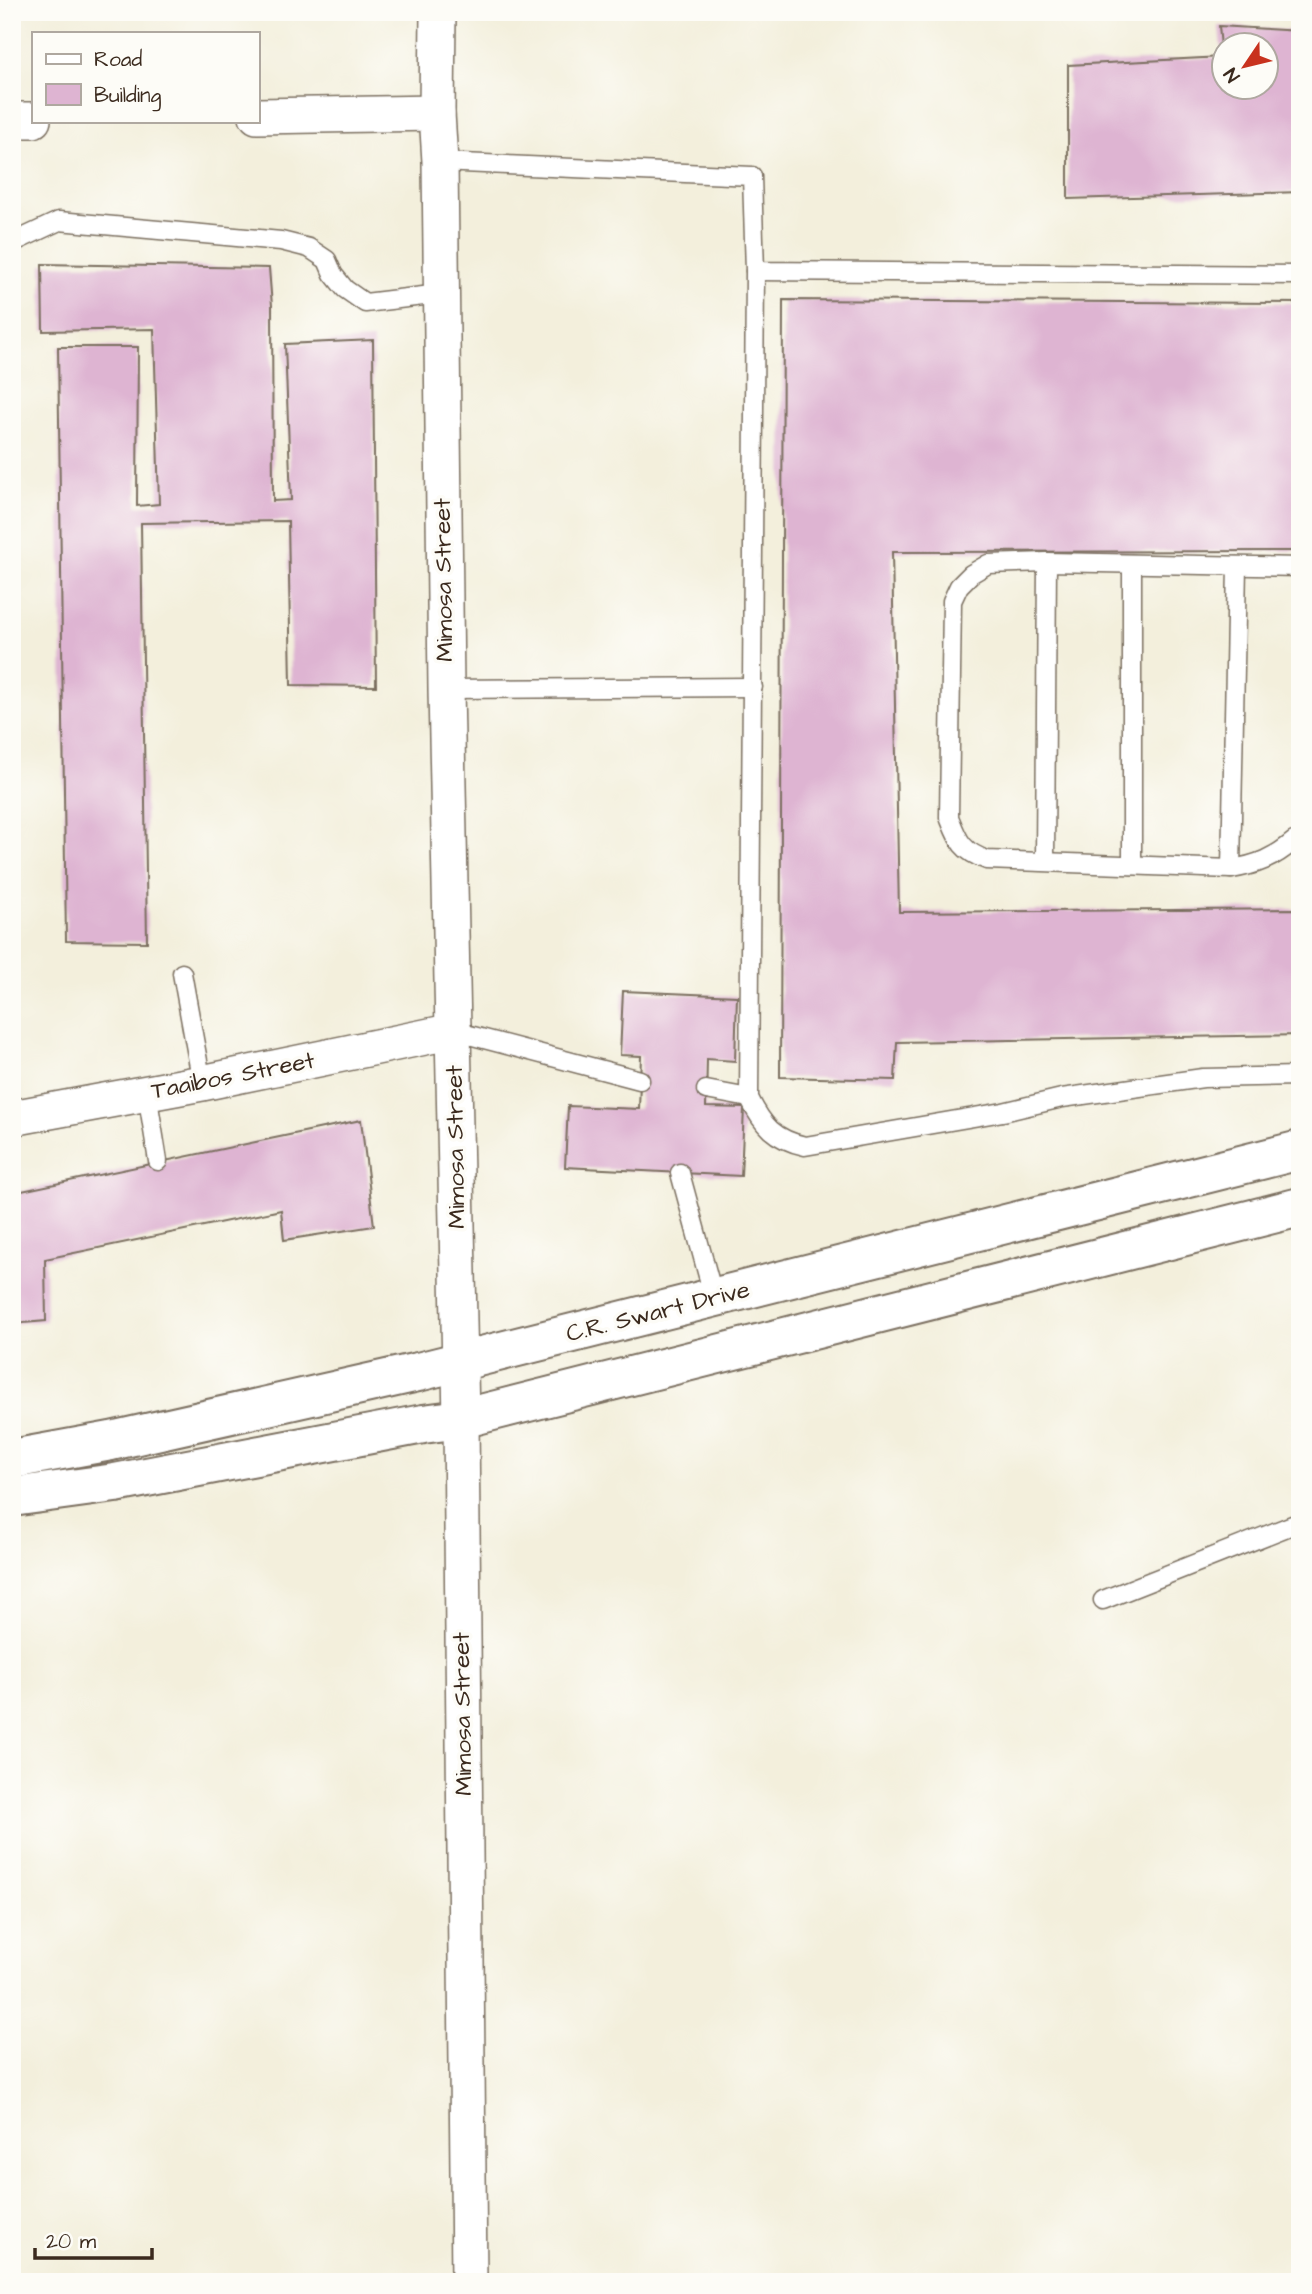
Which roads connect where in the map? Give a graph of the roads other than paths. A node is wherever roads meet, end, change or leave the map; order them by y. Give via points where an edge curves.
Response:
1 (438, 12) edge
2 (437, 113) junction
3 (259, 116) edge
4 (12, 120) edge
5 (32, 120) edge
6 (440, 162) junction
7 (12, 243) edge
8 (755, 271) junction
9 (1300, 275) edge
10 (440, 294) junction
11 (1047, 562) junction
12 (1132, 564) junction
13 (1237, 566) junction
14 (1300, 567) edge
15 (753, 687) junction
16 (446, 689) junction
17 (1300, 840) edge
18 (1045, 861) junction
19 (1132, 865) junction
20 (1231, 869) junction
21 (182, 973) dead end
22 (454, 1031) junction
23 (1300, 1076) edge
24 (640, 1080) dead end
25 (202, 1083) junction
26 (706, 1090) dead end
27 (148, 1093) junction
28 (749, 1098) junction
29 (12, 1118) edge
30 (1300, 1150) edge
31 (158, 1161) dead end
32 (680, 1173) dead end
33 (1300, 1207) edge
34 (714, 1298) junction
35 (459, 1362) junction
36 (461, 1419) junction
37 (12, 1459) edge
38 (12, 1497) edge
39 (1300, 1522) edge
40 (1103, 1600) dead end
41 (468, 2282) edge

1 - 2 street, Mimosa Street
2 - 3 street
2 - 6 street, Mimosa Street
4 - 5 street
6 - 8 lane via 752,176
6 - 10 street, Mimosa Street
7 - 10 lane via 59,221 281,241 309,248 327,260 345,289 365,303
8 - 9 lane
8 - 15 lane
10 - 16 street, Mimosa Street
11 - 12 lane
11 - 18 lane
11 - 18 lane via 988,564 959,586 951,601 949,817 960,843 973,855 987,860
12 - 13 lane
12 - 19 lane
13 - 14 lane
13 - 20 lane
15 - 16 lane
15 - 28 lane
16 - 22 street, Mimosa Street
17 - 20 lane via 1267,861
18 - 19 lane
19 - 20 lane
21 - 25 lane
22 - 24 lane
22 - 25 street, Taaibos Street
22 - 35 street, Mimosa Street
23 - 28 lane via 1203,1078 1062,1098 805,1146 784,1141 766,1126
25 - 27 street, Taaibos Street
26 - 28 lane
27 - 29 street, Taaibos Street
27 - 31 lane
30 - 34 main road, C.R. Swart Drive
32 - 34 lane
33 - 36 main road
34 - 35 main road, C.R. Swart Drive
35 - 36 street, Mimosa Street
35 - 37 main road, C.R. Swart Drive
36 - 38 main road via 115,1483
36 - 41 street, Mimosa Street
39 - 40 lane

